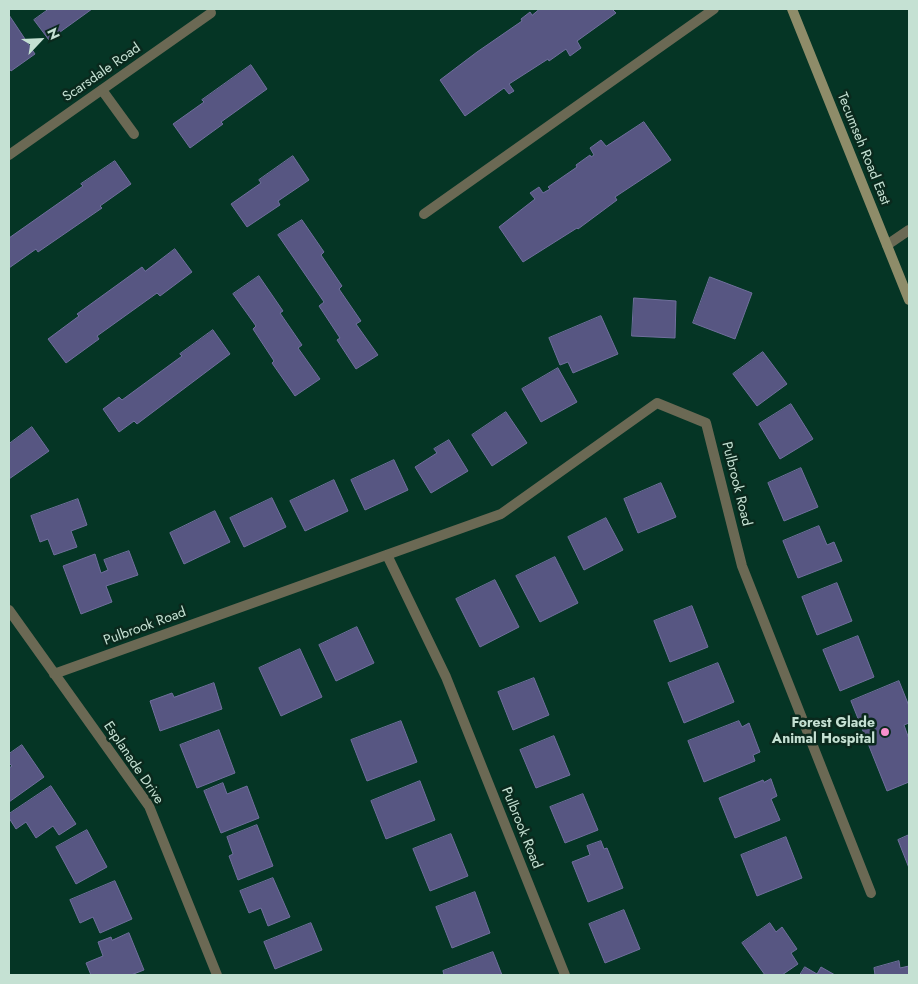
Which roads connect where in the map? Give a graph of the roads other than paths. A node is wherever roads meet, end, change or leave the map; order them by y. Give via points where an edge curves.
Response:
1 (714, 9) edge
2 (792, 9) edge
3 (210, 11) edge
4 (102, 90) junction
5 (134, 134) dead end
6 (9, 155) edge
7 (424, 214) dead end
8 (909, 230) edge
9 (887, 245) junction
10 (909, 300) edge
11 (387, 555) junction
12 (9, 610) edge
13 (54, 674) junction
14 (871, 893) dead end
15 (217, 975) edge
16 (565, 975) edge

1 - 7 street
2 - 9 main road, Tecumseh Road East
3 - 4 street, Scarsdale Road
4 - 5 street
4 - 6 street, Scarsdale Road
8 - 9 street
9 - 10 main road, Tecumseh Road East
11 - 13 street, Pulbrook Road
11 - 14 street, Pulbrook Road via 501,514 657,403 706,423 742,566
11 - 16 street, Pulbrook Road via 446,677
12 - 13 street, Esplanade Drive
13 - 15 street, Esplanade Drive via 149,806

